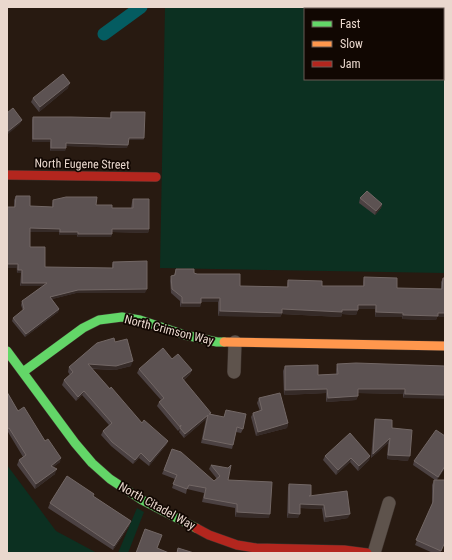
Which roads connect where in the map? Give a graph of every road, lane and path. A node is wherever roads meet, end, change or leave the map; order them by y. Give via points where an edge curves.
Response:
1 (7, 175) edge
2 (156, 177) dead end
3 (235, 342) junction
4 (445, 346) edge
5 (7, 351) edge
6 (23, 372) junction
7 (234, 372) dead end
8 (389, 503) dead end
9 (367, 553) edge
10 (374, 553) edge

1 - 2 street, North Eugene Street
3 - 4 street, North Crimson Way
3 - 6 street, North Crimson Way via 217,342 185,335 140,320 122,317 99,320 83,328
3 - 7 street
5 - 6 street, North Citadel Way
6 - 9 street, North Citadel Way via 92,462 124,489 155,507 209,535 237,545
8 - 10 street

